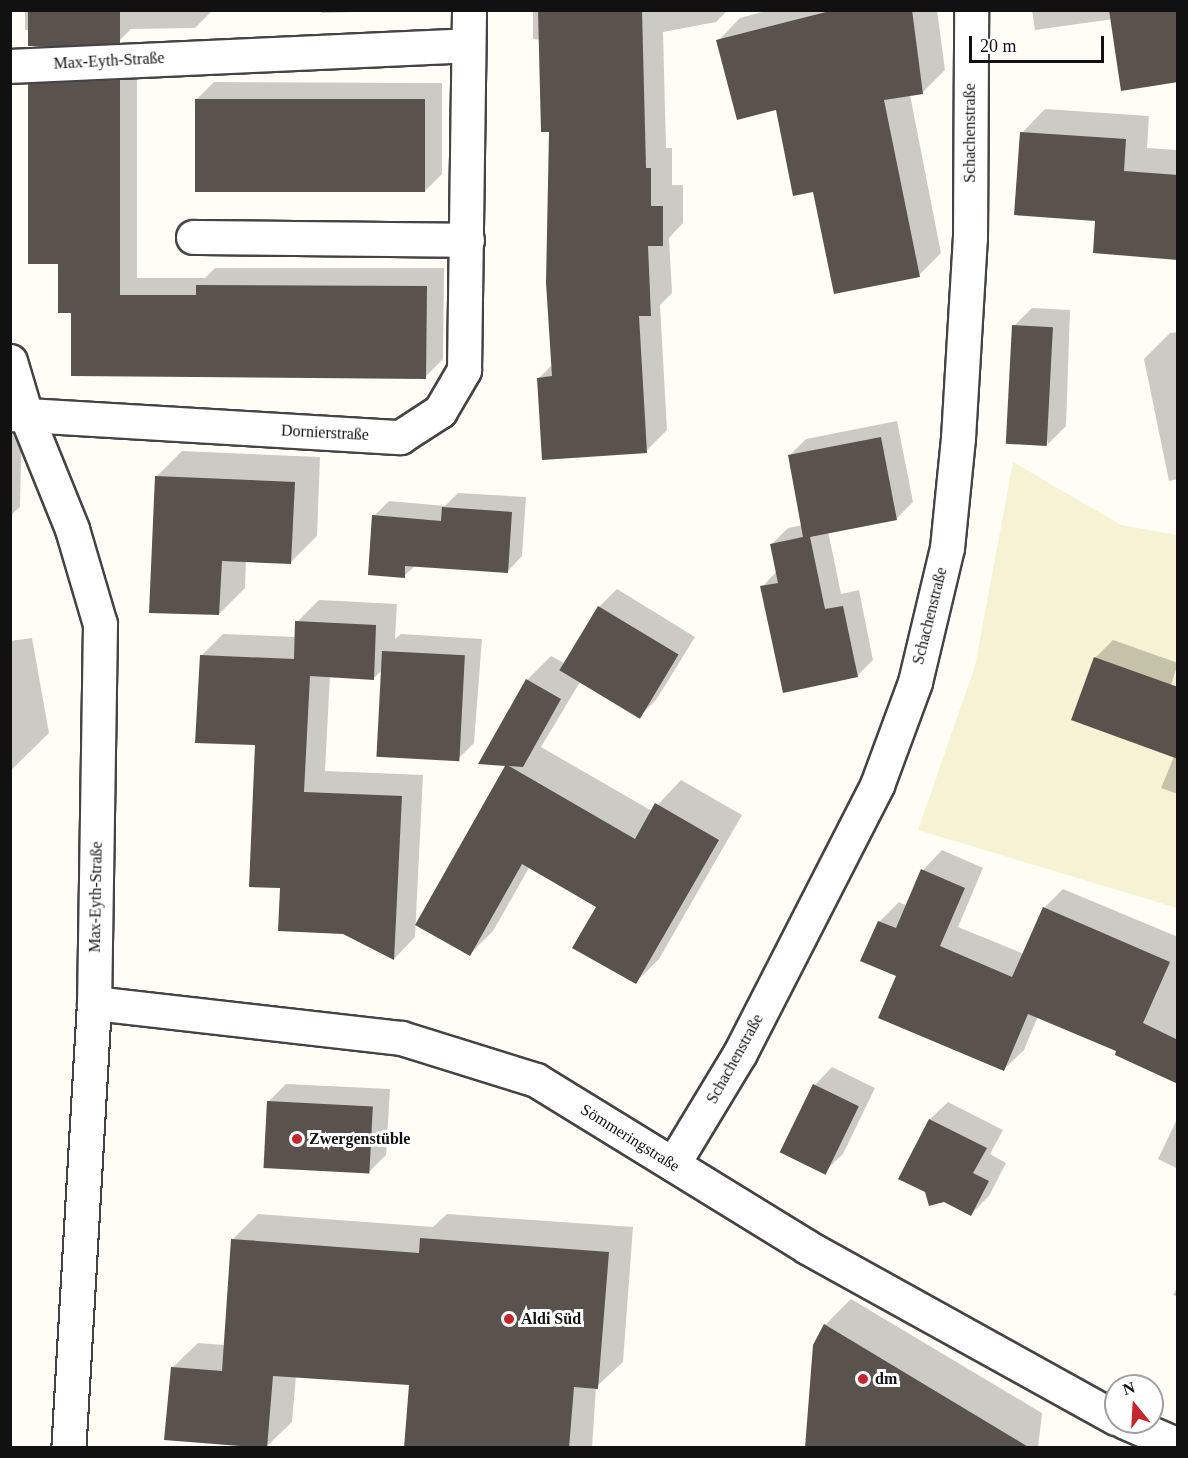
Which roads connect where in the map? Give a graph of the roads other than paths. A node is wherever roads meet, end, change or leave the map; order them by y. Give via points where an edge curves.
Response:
1 (469, 10) edge
2 (971, 10) edge
3 (468, 45) junction
4 (10, 66) edge
5 (193, 237) dead end
6 (467, 240) junction
7 (10, 361) edge
8 (18, 415) edge
9 (94, 1003) junction
10 (673, 1164) junction
11 (1104, 1411) edge
12 (1153, 1434) edge
13 (1178, 1445) edge
14 (68, 1448) edge

1 - 3 street, Dornierstraße
2 - 10 street, Schachenstraße via 970,238 958,438 947,548 915,682 877,785 740,1053
3 - 4 street, Max-Eyth-Straße
3 - 6 street, Dornierstraße
5 - 6 street
6 - 8 street, Dornierstraße via 464,370 440,411 400,437
7 - 8 street, Max-Eyth-Straße
8 - 9 street, Max-Eyth-Straße via 72,529 100,624
9 - 10 street, Sömmeringstraße via 401,1038 536,1080
9 - 14 street, Max-Eyth-Straße
10 - 11 street, Sömmeringstraße via 807,1247
12 - 13 street

